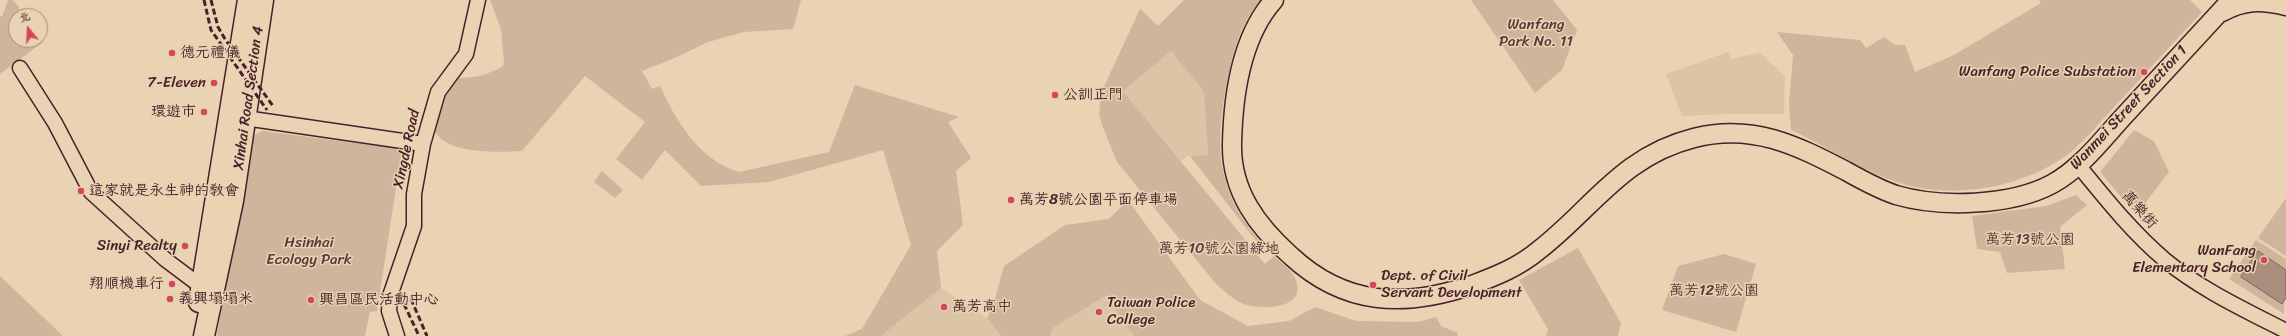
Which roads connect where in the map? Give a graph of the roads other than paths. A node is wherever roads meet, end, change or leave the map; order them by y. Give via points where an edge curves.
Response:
1 (248, 0) edge
2 (263, 0) edge
3 (478, 0) edge
4 (1274, 0) edge
5 (2231, 0) edge
6 (2286, 6) edge
7 (2217, 14) junction
8 (20, 68) dead end
9 (237, 117) junction
10 (423, 144) junction
11 (2078, 165) junction
12 (208, 287) junction
13 (2286, 331) edge
14 (191, 336) edge
15 (204, 336) edge
16 (397, 336) edge

1 - 9 main road, Xinhai Road Section 4
2 - 9 main road, Xinhai Road Section 4
3 - 10 street, Xingde Road via 466,54 438,92
4 - 11 street, Wanmei Street Section 1 via 1259,20 1244,57 1232,130 1233,169 1239,190 1249,210 1301,266 1337,287 1380,299 1417,299 1468,286 1509,271 1554,238 1604,188 1629,168 1664,149 1697,137 1736,133 1772,138 1802,149 1893,194 1915,200 1941,202 1986,201 2028,193 2050,185
5 - 7 street, Wanmei Street Section 1
6 - 7 street via 2253,0 2232,6
7 - 11 street, Wanmei Street Section 1
8 - 12 street via 55,123 91,192 166,260
9 - 10 street
9 - 12 main road, Xinhai Road Section 4 via 233,201 220,267
10 - 16 street, Xingde Road via 413,202 414,226 390,296 389,311
11 - 13 street, 萬樂街 via 2143,240 2165,260 2217,294
12 - 14 main road, Xinhai Road Section 4
12 - 15 main road, Xinhai Road Section 4

